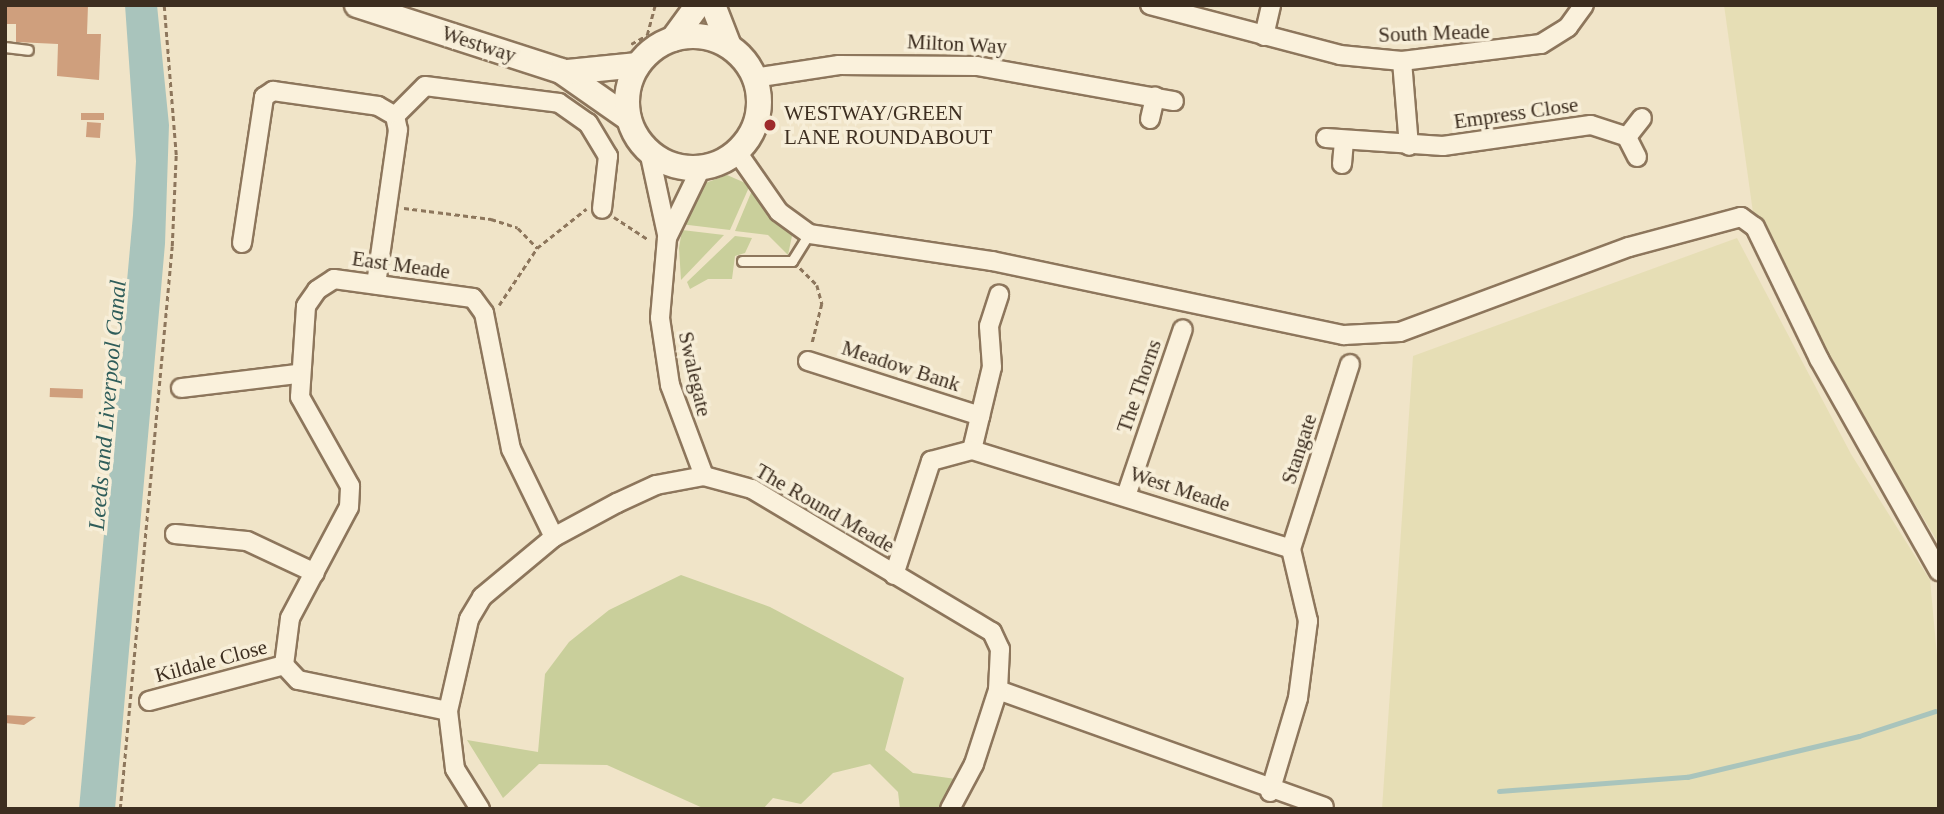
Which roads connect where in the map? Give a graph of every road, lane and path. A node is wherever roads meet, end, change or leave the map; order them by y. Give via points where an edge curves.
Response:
1 (164, 5) edge
2 (357, 5) edge
3 (698, 5) edge
4 (713, 5) edge
5 (1150, 5) edge
6 (1271, 5) edge
7 (1584, 5) edge
8 (1264, 36) junction
9 (673, 39) junction
10 (729, 46) junction
11 (5, 47) edge
12 (28, 50) dead end
13 (1402, 61) junction
14 (638, 65) junction
15 (561, 71) junction
16 (754, 78) junction
17 (1155, 97) junction
18 (1174, 101) dead end
19 (395, 116) junction
20 (628, 118) junction
21 (1642, 118) dead end
22 (1150, 119) dead end
23 (1627, 137) junction
24 (1409, 146) junction
25 (649, 151) junction
26 (737, 152) junction
27 (1637, 157) dead end
28 (1342, 164) dead end
29 (701, 168) junction
30 (387, 206) junction
31 (602, 209) junction
32 (809, 234) junction
33 (666, 242) junction
34 (242, 243) dead end
35 (537, 248) junction
36 (742, 261) dead end
37 (792, 261) junction
38 (376, 284) junction
39 (999, 295) dead end
40 (484, 313) junction
41 (1182, 330) dead end
42 (808, 361) joint
43 (1350, 364) dead end
44 (296, 374) junction
45 (180, 388) dead end
46 (980, 416) junction
47 (972, 450) junction
48 (704, 476) junction
49 (1126, 496) junction
50 (175, 534) dead end
51 (554, 537) junction
52 (1292, 549) junction
53 (1939, 571) edge
54 (315, 573) junction
55 (894, 575) junction
56 (284, 665) junction
57 (998, 690) junction
58 (149, 701) dead end
59 (447, 711) junction
60 (1270, 792) junction
61 (1324, 807) dead end
62 (478, 808) edge
63 (120, 809) edge
64 (950, 809) edge

1 - 63 path via 176,155 172,246
2 - 15 main road, Westway
3 - 9 main road
4 - 10 main road
5 - 8 street, South Meade
6 - 8 street
7 - 13 street, South Meade via 1541,44
8 - 13 street, South Meade via 1340,55
9 - 10 main road via 703,37
9 - 14 main road
10 - 16 main road
11 - 12 lane
13 - 24 street
14 - 15 main road, Westway via 600,73
14 - 20 main road via 627,90
15 - 20 main road, Westway
16 - 17 street, Milton Way via 838,65 977,66
16 - 26 main road via 758,112
17 - 18 street, Milton Way
17 - 22 street
19 - 30 street
19 - 31 street via 425,86 559,103 588,122 608,156
19 - 34 street via 378,106 273,91 264,97
20 - 25 main road
21 - 23 street
23 - 24 street, Empress Close via 1591,125
23 - 27 street
24 - 28 street, Empress Close via 1335,140
25 - 29 main road via 677,167
25 - 33 street, Swalegate
26 - 29 main road
26 - 32 street via 779,212
29 - 33 street, Swalegate
30 - 35 path via 491,219 518,229
30 - 38 street
31 - 33 path
31 - 35 path via 580,209
32 - 37 lane
32 - 53 street via 992,261 1300,328 1372,336 1430,323 1629,247 1741,217 1755,227 1819,359
33 - 48 street, Swalegate via 662,348
35 - 40 path via 507,302
36 - 37 lane
37 - 42 path via 817,285 822,304
38 - 40 street, East Meade via 473,298
38 - 44 street, East Meade via 334,279 317,290 306,306
39 - 46 street via 989,326 992,367
40 - 51 street via 511,449
41 - 49 street, The Thorns
42 - 46 street, Meadow Bank
43 - 52 street, Stangate
44 - 45 street
44 - 54 street, East Meade via 307,413 350,486 342,530
46 - 47 street
47 - 49 street, West Meade
47 - 55 street via 930,461
48 - 51 street, The Round Meade via 656,485
48 - 55 street, The Round Meade via 752,489
49 - 52 street, West Meade
50 - 54 street via 247,541
51 - 59 street, The Round Meade via 482,597 469,619
52 - 60 street via 1308,621 1298,698
54 - 56 street, East Meade via 290,618
55 - 57 street, The Round Meade via 992,632 1000,649
56 - 58 street, Kildale Close
56 - 59 street via 298,680
57 - 60 street
57 - 64 street, The Round Meade via 974,764
59 - 62 street, The Round Meade via 455,769
60 - 61 street

